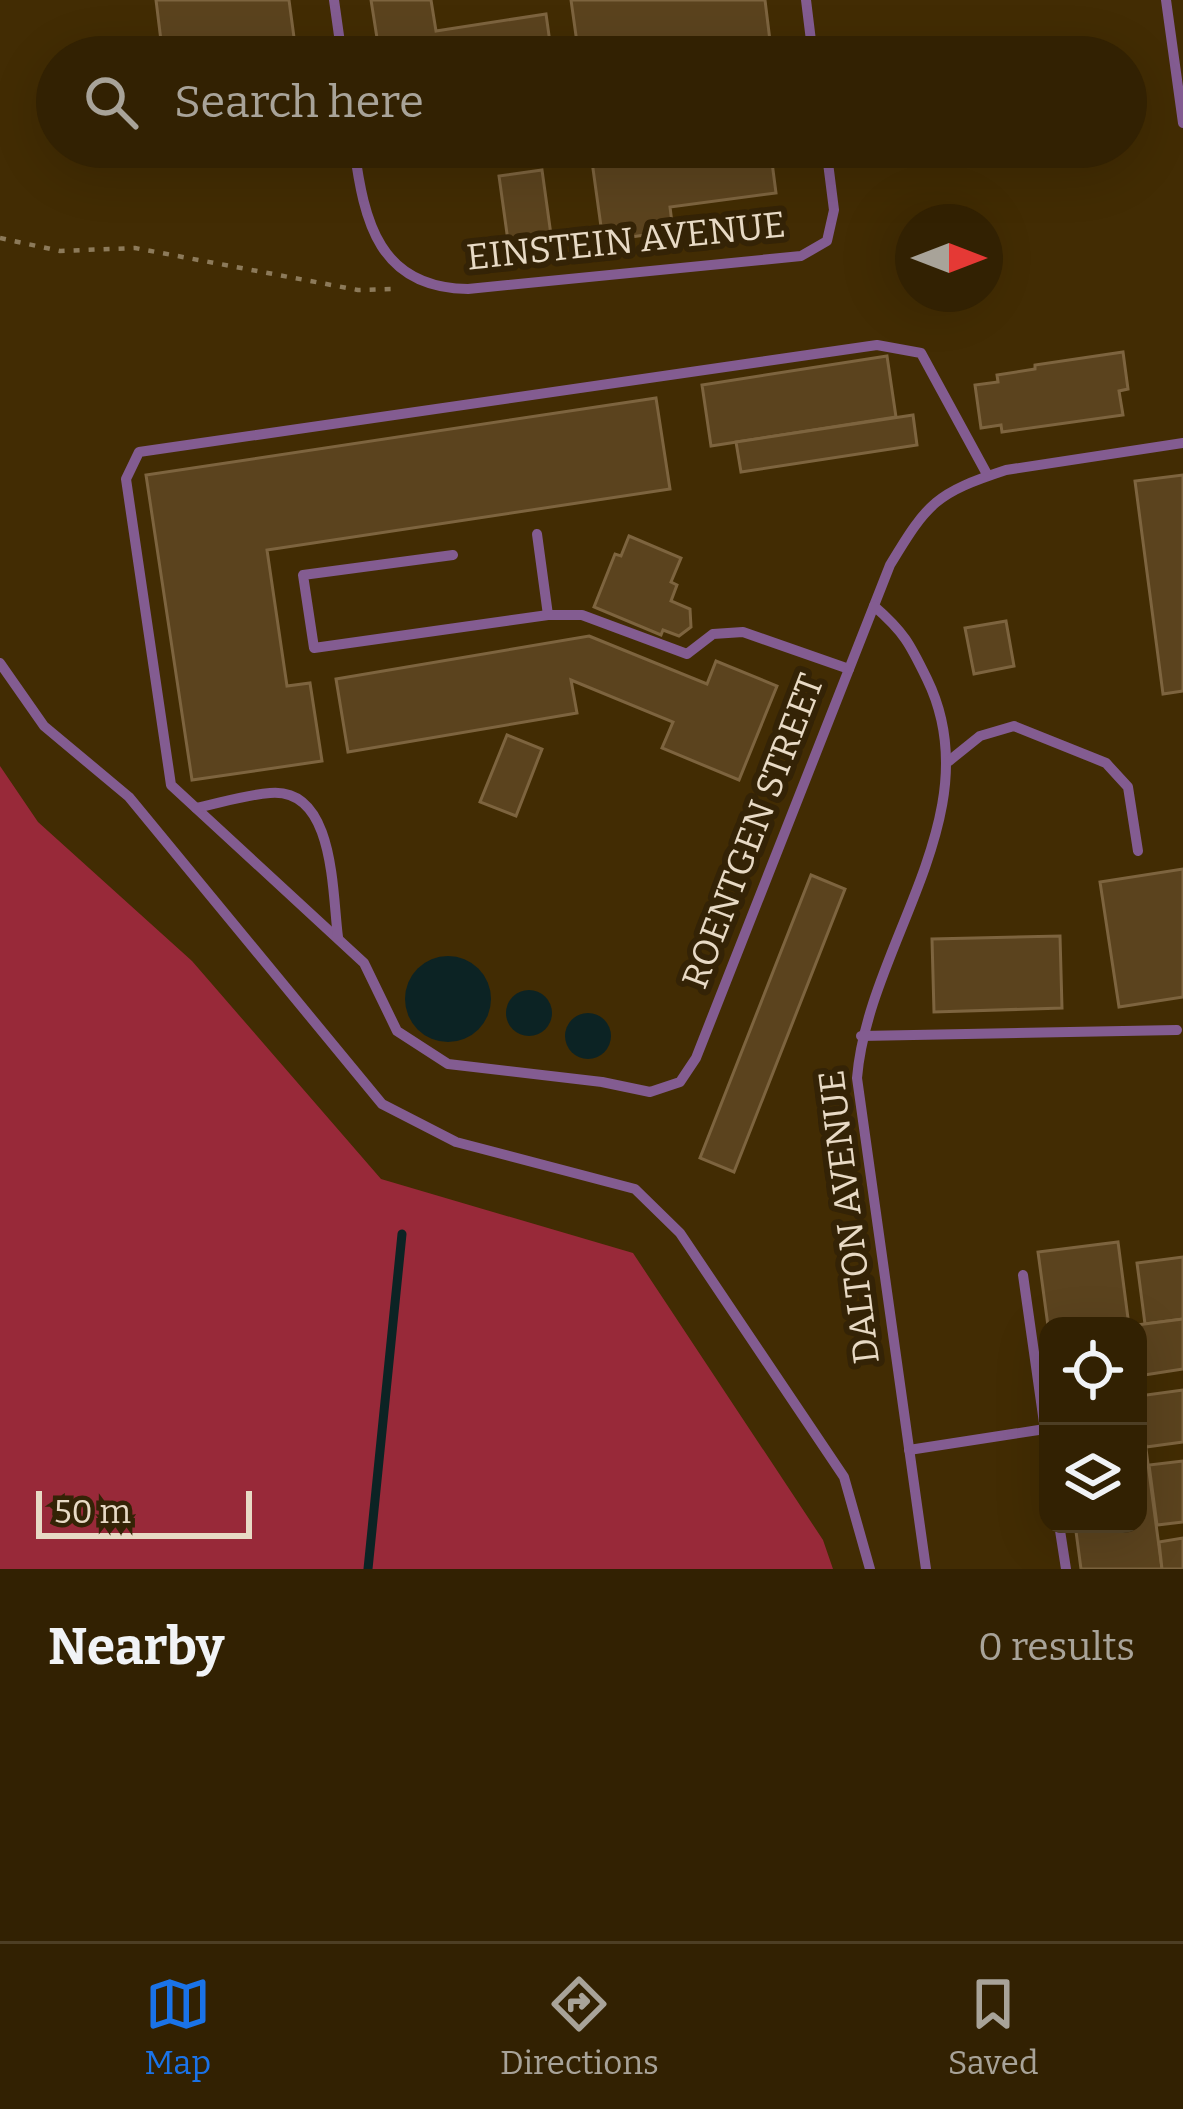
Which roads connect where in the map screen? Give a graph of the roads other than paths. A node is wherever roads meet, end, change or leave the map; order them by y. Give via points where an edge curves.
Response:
1 (334, 0) edge
2 (806, 0) edge
3 (1166, 0) edge
4 (339, 36) edge
5 (810, 36) edge
6 (1183, 122) edge
7 (357, 168) edge
8 (829, 168) edge
9 (1183, 442) edge
10 (988, 476) junction
11 (537, 535) dead end
12 (453, 555) dead end
13 (874, 606) junction
14 (548, 615) junction
15 (0, 663) edge
16 (849, 669) junction
17 (949, 761) junction
18 (196, 808) junction
19 (1138, 851) dead end
20 (338, 938) junction
21 (1177, 1030) dead end
22 (861, 1036) junction
23 (1023, 1275) dead end
24 (1044, 1425) edge
25 (1039, 1430) edge
26 (909, 1450) junction
27 (1060, 1533) edge
28 (870, 1569) edge
29 (926, 1569) edge
30 (1066, 1569) edge

1 - 4 lane
2 - 5 lane
3 - 6 lane
7 - 8 lane, EINSTEIN AVENUE via 381,247 405,275 436,289 801,256 827,241 835,210
9 - 10 lane, ROENTGEN STREET
10 - 13 lane, ROENTGEN STREET via 957,486 921,515
10 - 18 lane via 921,353 877,345 139,452 126,478 171,785
11 - 14 lane
12 - 14 lane via 303,575 314,648
13 - 16 lane, ROENTGEN STREET
13 - 17 lane, DALTON AVENUE via 904,632 940,705
14 - 16 lane via 582,615 687,654 713,634 743,632
15 - 28 lane via 44,726 129,797 382,1104 456,1142 635,1189 680,1233 844,1477
16 - 20 lane, ROENTGEN STREET via 680,1082 650,1092 448,1064 398,1031 364,962
17 - 19 lane via 980,736 1014,726 1106,764 1128,787
17 - 22 lane, DALTON AVENUE via 937,832
18 - 20 lane
18 - 20 lane via 274,792 303,800 321,823
21 - 22 lane
22 - 26 lane, DALTON AVENUE via 857,1078
23 - 24 lane
25 - 26 lane
26 - 29 lane, DALTON AVENUE
27 - 30 lane

